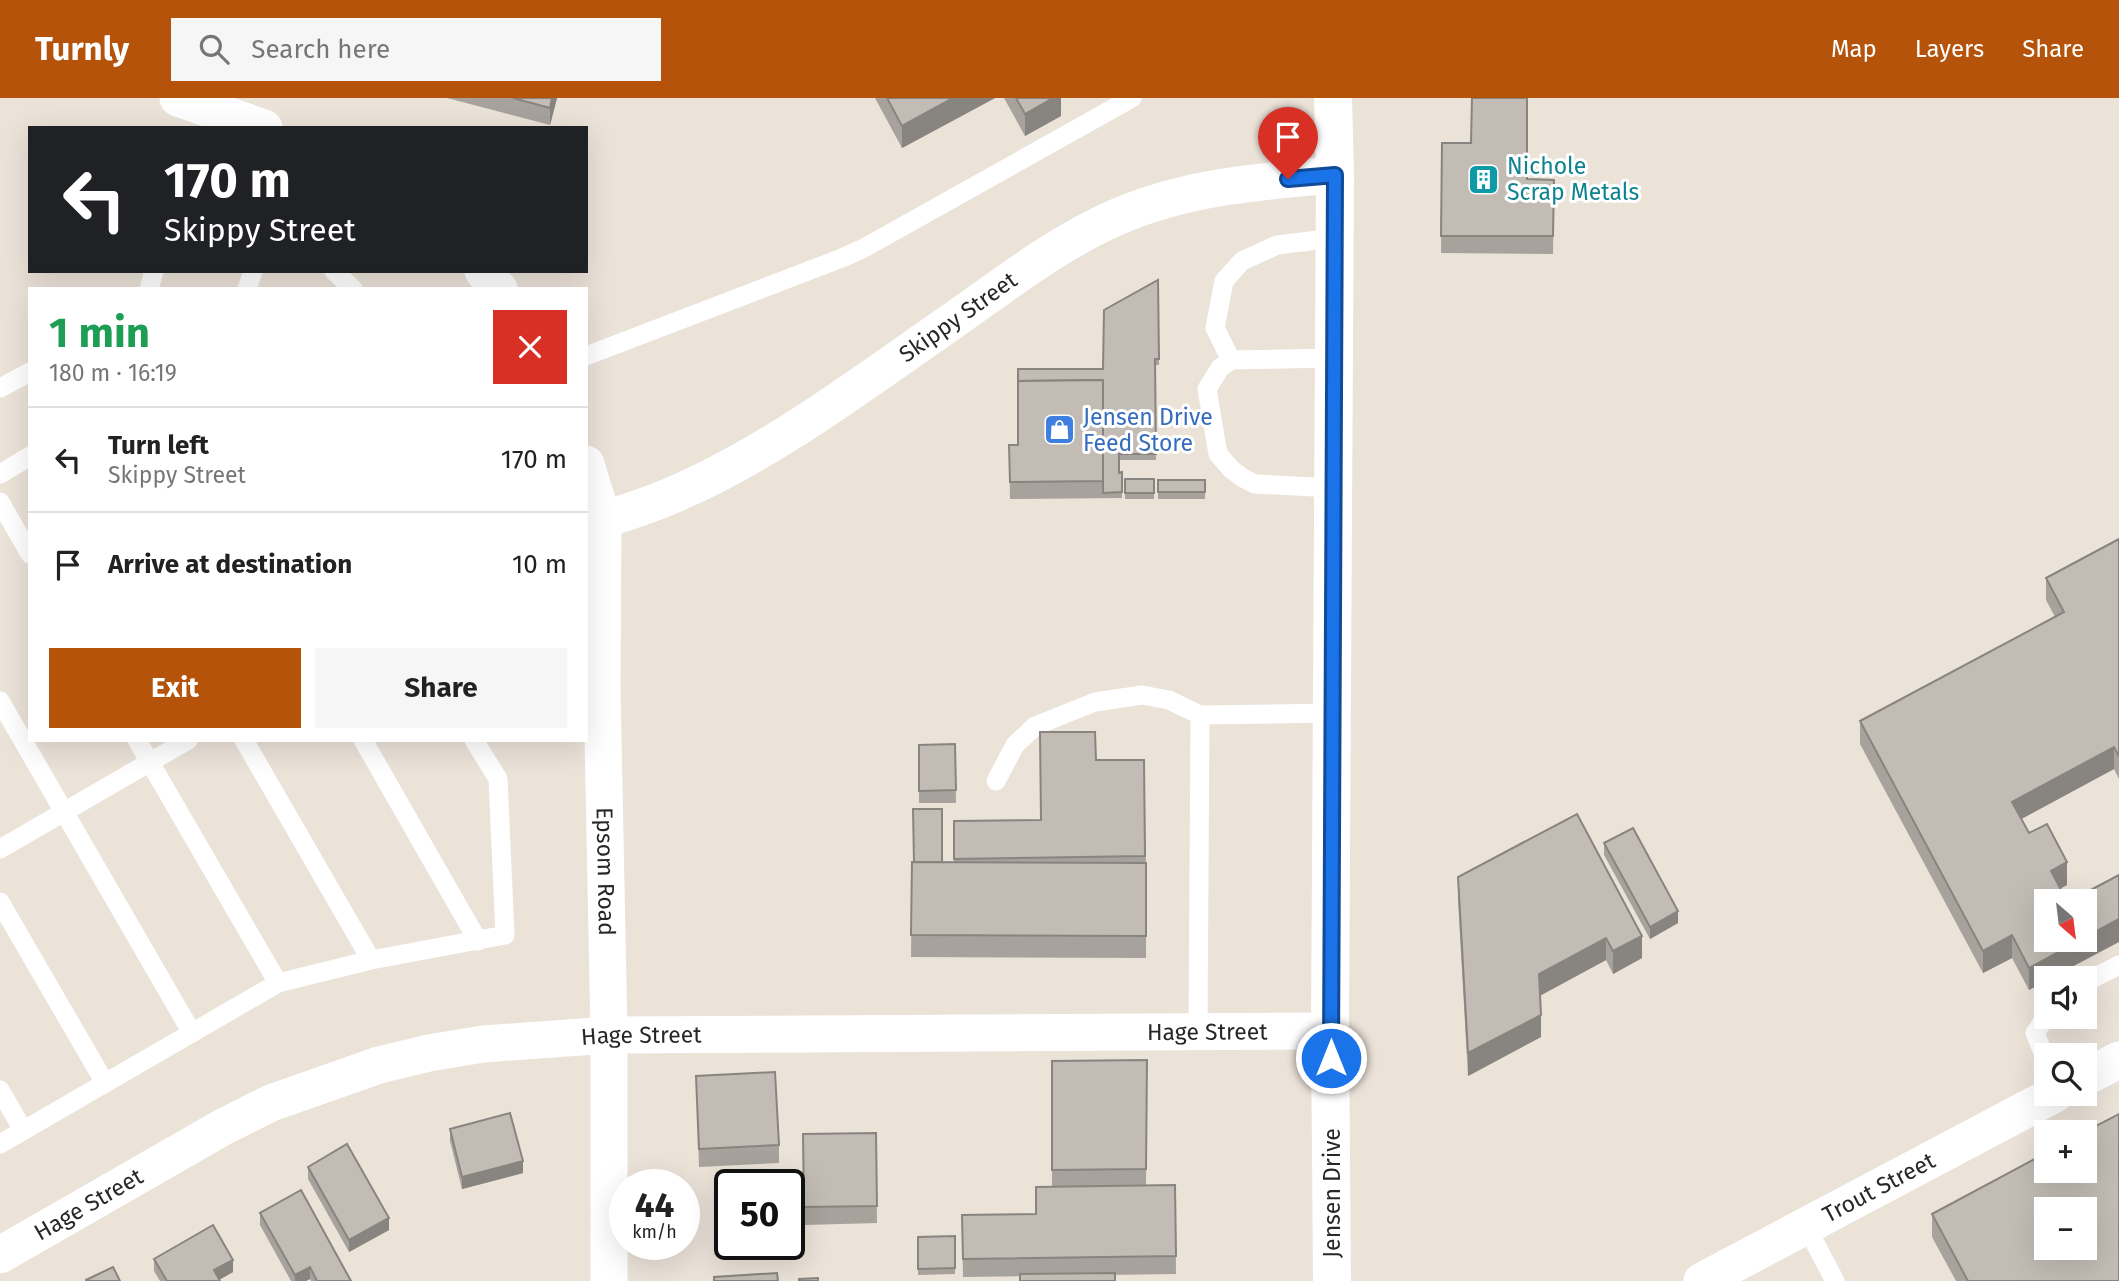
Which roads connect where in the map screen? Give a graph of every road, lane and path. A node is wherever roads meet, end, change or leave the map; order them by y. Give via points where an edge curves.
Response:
1 (1132, 98) edge
2 (1333, 98) edge
3 (193, 111) edge
4 (256, 126) edge
5 (1335, 175) junction
6 (1334, 238) junction
7 (336, 273) edge
8 (485, 273) edge
9 (352, 287) edge
10 (497, 287) edge
11 (588, 355) edge
12 (1334, 358) junction
13 (1231, 360) junction
14 (28, 373) edge
15 (0, 388) edge
16 (28, 457) edge
17 (0, 474) edge
18 (588, 478) edge
19 (1333, 488) junction
20 (0, 502) edge
21 (594, 522) edge
22 (28, 551) edge
23 (0, 701) edge
24 (1332, 713) junction
25 (1200, 715) junction
26 (138, 742) edge
27 (185, 742) edge
28 (245, 742) edge
29 (364, 742) edge
30 (475, 742) edge
31 (150, 762) junction
32 (996, 781) dead end
33 (64, 812) junction
34 (0, 849) edge
35 (0, 902) edge
36 (478, 941) junction
37 (371, 960) junction
38 (2119, 965) edge
39 (2097, 976) edge
40 (278, 983) junction
41 (1330, 1031) junction
42 (1199, 1032) junction
43 (192, 1033) junction
44 (609, 1035) junction
45 (2119, 1060) edge
46 (2097, 1071) edge
47 (105, 1083) junction
48 (0, 1090) edge
49 (2034, 1105) edge
50 (23, 1130) junction
51 (0, 1144) edge
52 (1805, 1226) junction
53 (0, 1255) edge
54 (609, 1281) edge
55 (1332, 1281) edge
56 (1702, 1281) edge
57 (1835, 1281) edge

1 - 11 lane via 853,253
2 - 5 main road, Jensen Drive
3 - 4 street
5 - 6 main road, Jensen Drive
5 - 21 street, Skippy Street via 1250,182 1183,195 1117,217 1055,250 774,442 667,498
6 - 12 main road, Jensen Drive
6 - 13 lane via 1277,245 1242,261 1224,282 1215,328
7 - 9 lane
8 - 10 street
12 - 13 lane
12 - 19 main road, Jensen Drive
13 - 19 lane via 1207,389 1218,454 1255,484
14 - 15 lane
16 - 17 lane
18 - 21 street, Epsom Road
19 - 24 main road, Jensen Drive
20 - 22 lane
21 - 44 street, Epsom Road
23 - 33 lane
24 - 25 lane
24 - 41 main road, Jensen Drive
25 - 32 lane via 1169,700 1142,695 1095,702 1035,726 1015,745
25 - 42 lane
26 - 31 lane
27 - 31 lane
28 - 37 lane
29 - 36 lane
30 - 36 lane via 498,779 505,935
31 - 33 lane
31 - 40 lane
33 - 34 lane
33 - 43 lane
35 - 47 lane
36 - 37 lane
37 - 40 lane
38 - 39 lane
40 - 43 lane
41 - 42 street, Hage Street
41 - 55 main road, Jensen Drive
42 - 44 street, Hage Street
43 - 47 lane
44 - 53 street, Hage Street via 483,1044 429,1053 379,1065 283,1099 223,1127
44 - 54 street, Epsom Road
45 - 46 street
47 - 50 lane
48 - 50 lane
49 - 52 street, Trout Street
50 - 51 lane
52 - 56 street, Trout Street
52 - 57 lane

